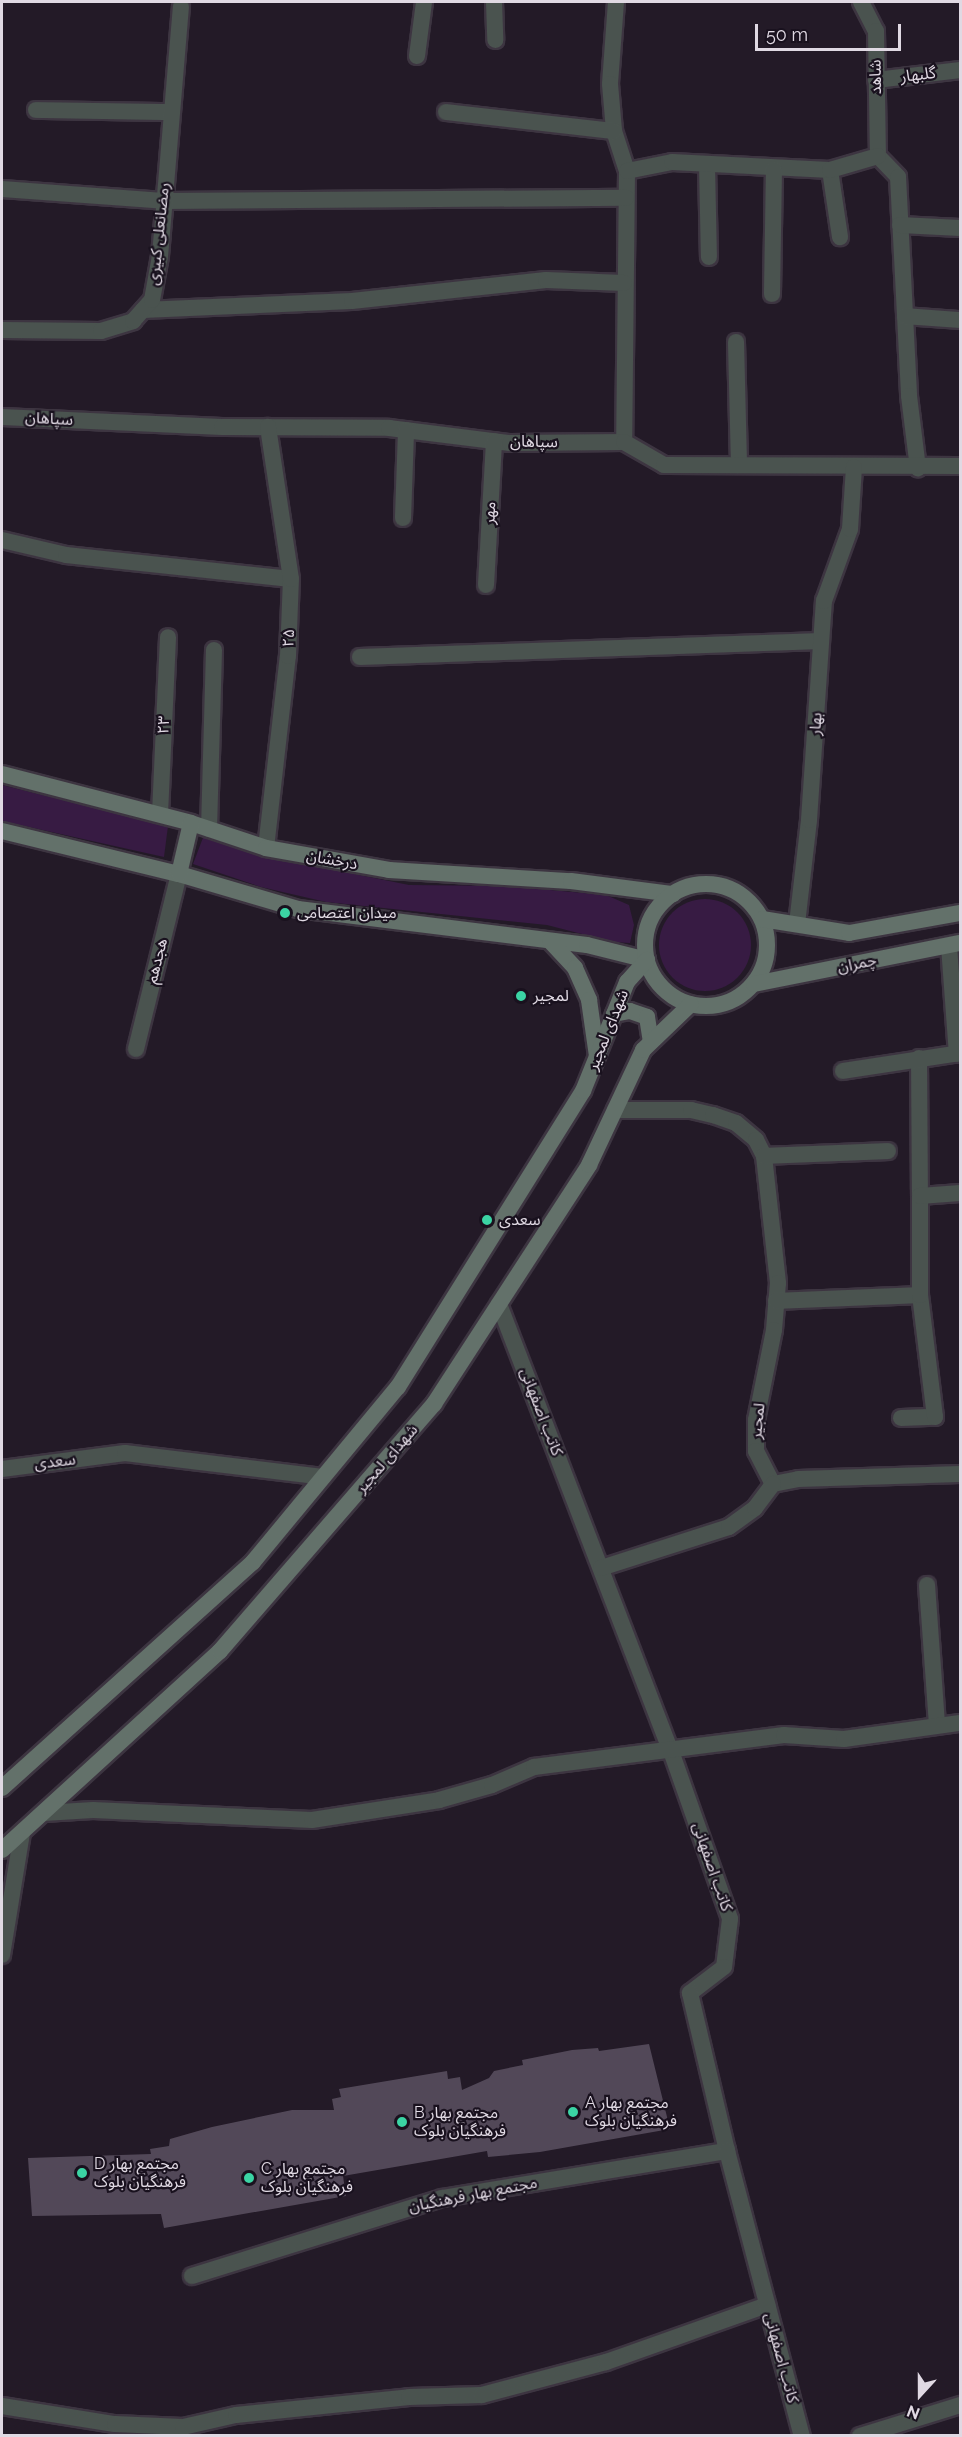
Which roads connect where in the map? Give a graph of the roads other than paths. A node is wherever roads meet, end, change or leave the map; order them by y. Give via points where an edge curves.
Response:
1 (424, 2) edge
2 (494, 2) edge
3 (616, 2) edge
4 (861, 2) edge
5 (179, 3) edge
6 (495, 40) dead end
7 (417, 56) dead end
8 (960, 70) edge
9 (876, 80) junction
10 (36, 110) dead end
11 (170, 112) junction
12 (446, 112) dead end
13 (614, 131) junction
14 (878, 156) junction
15 (707, 165) junction
16 (774, 169) junction
17 (830, 170) junction
18 (627, 171) junction
19 (2, 189) edge
20 (626, 198) junction
21 (164, 201) junction
22 (900, 225) junction
23 (960, 228) edge
24 (840, 237) dead end
25 (709, 257) dead end
26 (624, 283) junction
27 (772, 294) dead end
28 (143, 310) junction
29 (905, 316) junction
30 (960, 320) edge
31 (2, 330) edge
32 (736, 342) dead end
33 (2, 417) edge
34 (268, 427) junction
35 (406, 430) junction
36 (494, 441) junction
37 (624, 442) junction
38 (739, 465) junction
39 (960, 466) edge
40 (854, 467) junction
41 (918, 468) junction
42 (403, 518) dead end
43 (2, 540) edge
44 (291, 579) junction
45 (486, 585) dead end
46 (168, 637) dead end
47 (821, 642) junction
48 (214, 650) dead end
49 (360, 657) dead end
50 (2, 774) edge
51 (160, 814) junction
52 (191, 823) junction
53 (209, 829) junction
54 (2, 831) edge
55 (266, 848) junction
56 (179, 874) junction
57 (673, 894) junction
58 (960, 913) edge
59 (762, 919) junction
60 (797, 924) junction
61 (550, 940) junction
62 (955, 944) edge
63 (647, 960) junction
64 (753, 984) junction
65 (691, 1004) junction
66 (614, 1014) junction
67 (651, 1042) junction
68 (136, 1049) dead end
69 (959, 1053) edge
70 (597, 1058) junction
71 (919, 1058) junction
72 (843, 1071) dead end
73 (615, 1110) junction
74 (888, 1151) dead end
75 (764, 1156) junction
76 (960, 1193) edge
77 (920, 1196) junction
78 (920, 1295) junction
79 (776, 1301) junction
80 (499, 1304) junction
81 (901, 1418) dead end
82 (2, 1468) edge
83 (960, 1474) edge
84 (323, 1478) junction
85 (773, 1484) junction
86 (601, 1568) junction
87 (927, 1585) dead end
88 (937, 1724) junction
89 (960, 1724) edge
90 (671, 1751) junction
91 (2, 1788) edge
92 (44, 1813) junction
93 (22, 1833) junction
94 (2, 1850) edge
95 (2, 1955) edge
96 (727, 2151) junction
97 (192, 2276) dead end
98 (767, 2305) junction
99 (960, 2405) edge
100 (2, 2406) edge
101 (802, 2436) edge
102 (860, 2436) edge

1 - 7 street
2 - 6 street
3 - 13 street via 610,84
4 - 9 street, شاهد via 876,31
5 - 11 street, رمضانعلی کبیری
8 - 9 street, گلبهار
9 - 14 street, شاهد
10 - 11 street
11 - 21 street, رمضانعلی کبیری
12 - 13 street
13 - 18 street
14 - 17 street
14 - 22 street via 898,177
15 - 16 street
15 - 18 street via 672,162
15 - 25 street
16 - 17 street
16 - 27 street
17 - 24 street
18 - 20 street
19 - 21 street
20 - 21 street
20 - 26 street
21 - 28 street, رمضانعلی کبیری via 152,300
22 - 23 street
22 - 29 street
26 - 28 street via 546,280 352,301
26 - 37 street
28 - 31 street via 133,321 101,331
29 - 30 street
29 - 41 street
32 - 38 street
33 - 34 street, سپاهان
34 - 35 street, سپاهان
34 - 44 street, ۲۵
35 - 36 street, سپاهان
35 - 42 street
36 - 37 street, سپاهان
36 - 45 street, مهر
37 - 38 street via 664,465
38 - 40 street
39 - 41 street
40 - 41 street
40 - 47 street, بهار via 850,529 824,601
43 - 44 street via 66,555
44 - 55 street, ۲۵ via 288,656
46 - 51 street, ۲۳
47 - 49 street
47 - 60 street, بهار via 809,820
48 - 53 street
50 - 51 main road, درخشان
51 - 52 main road, درخشان
52 - 53 main road, درخشان
52 - 56 main road
53 - 55 main road, درخشان
54 - 56 main road
55 - 57 main road, درخشان via 389,870 571,881
56 - 61 main road via 298,909
56 - 68 street, هجدهم
57 - 59 main road via 692,886 712,884 733,890 750,902
57 - 63 main road via 649,923
58 - 60 main road, چمران via 849,933
59 - 60 main road, چمران
59 - 64 main road via 767,953
61 - 63 main road
61 - 70 main road via 575,968 589,1000
62 - 64 main road, چمران
62 - 69 street
63 - 65 main road via 663,988
63 - 66 main road, شهدای لمجیر via 627,982
64 - 65 main road via 725,1003
65 - 67 main road, شهدای لمجیر
66 - 67 main road via 630,1011 647,1017
66 - 70 main road, شهدای لمجیر
67 - 73 main road, شهدای لمجیر via 643,1050
69 - 71 street
70 - 84 main road, شهدای لمجیر via 584,1091 398,1387
71 - 72 street
71 - 77 street
73 - 75 street via 691,1110 713,1115 736,1123 756,1140
73 - 80 main road, شهدای لمجیر via 589,1165
74 - 75 street
75 - 79 street, لمجیر
76 - 77 street
77 - 78 street
78 - 79 street
78 - 81 street via 935,1417
79 - 85 street, لمجیر via 756,1420 756,1450
80 - 86 street, کاتب اصفهانی
80 - 92 main road, شهدای لمجیر via 434,1404 220,1651
82 - 84 street, سعدی via 125,1454
83 - 85 street via 798,1479
84 - 91 main road, شهدای لمجیر via 253,1562
85 - 86 street via 755,1508 729,1527
86 - 90 street, کاتب اصفهانی
87 - 88 street
88 - 89 street
88 - 90 street via 844,1738 784,1736
90 - 92 street via 534,1767 492,1785 439,1800 312,1820 93,1810
90 - 96 street, کاتب اصفهانی via 730,1919 724,1967 690,1994
92 - 93 main road, شهدای لمجیر
93 - 94 main road, شهدای لمجیر
93 - 95 street
96 - 97 street, مجتمع بهار فرهنگیان via 442,2198
96 - 98 street, کاتب اصفهانی
98 - 100 street via 606,2362 482,2395 409,2397 236,2415 183,2427 115,2424
98 - 101 street, کاتب اصفهانی
99 - 102 street

